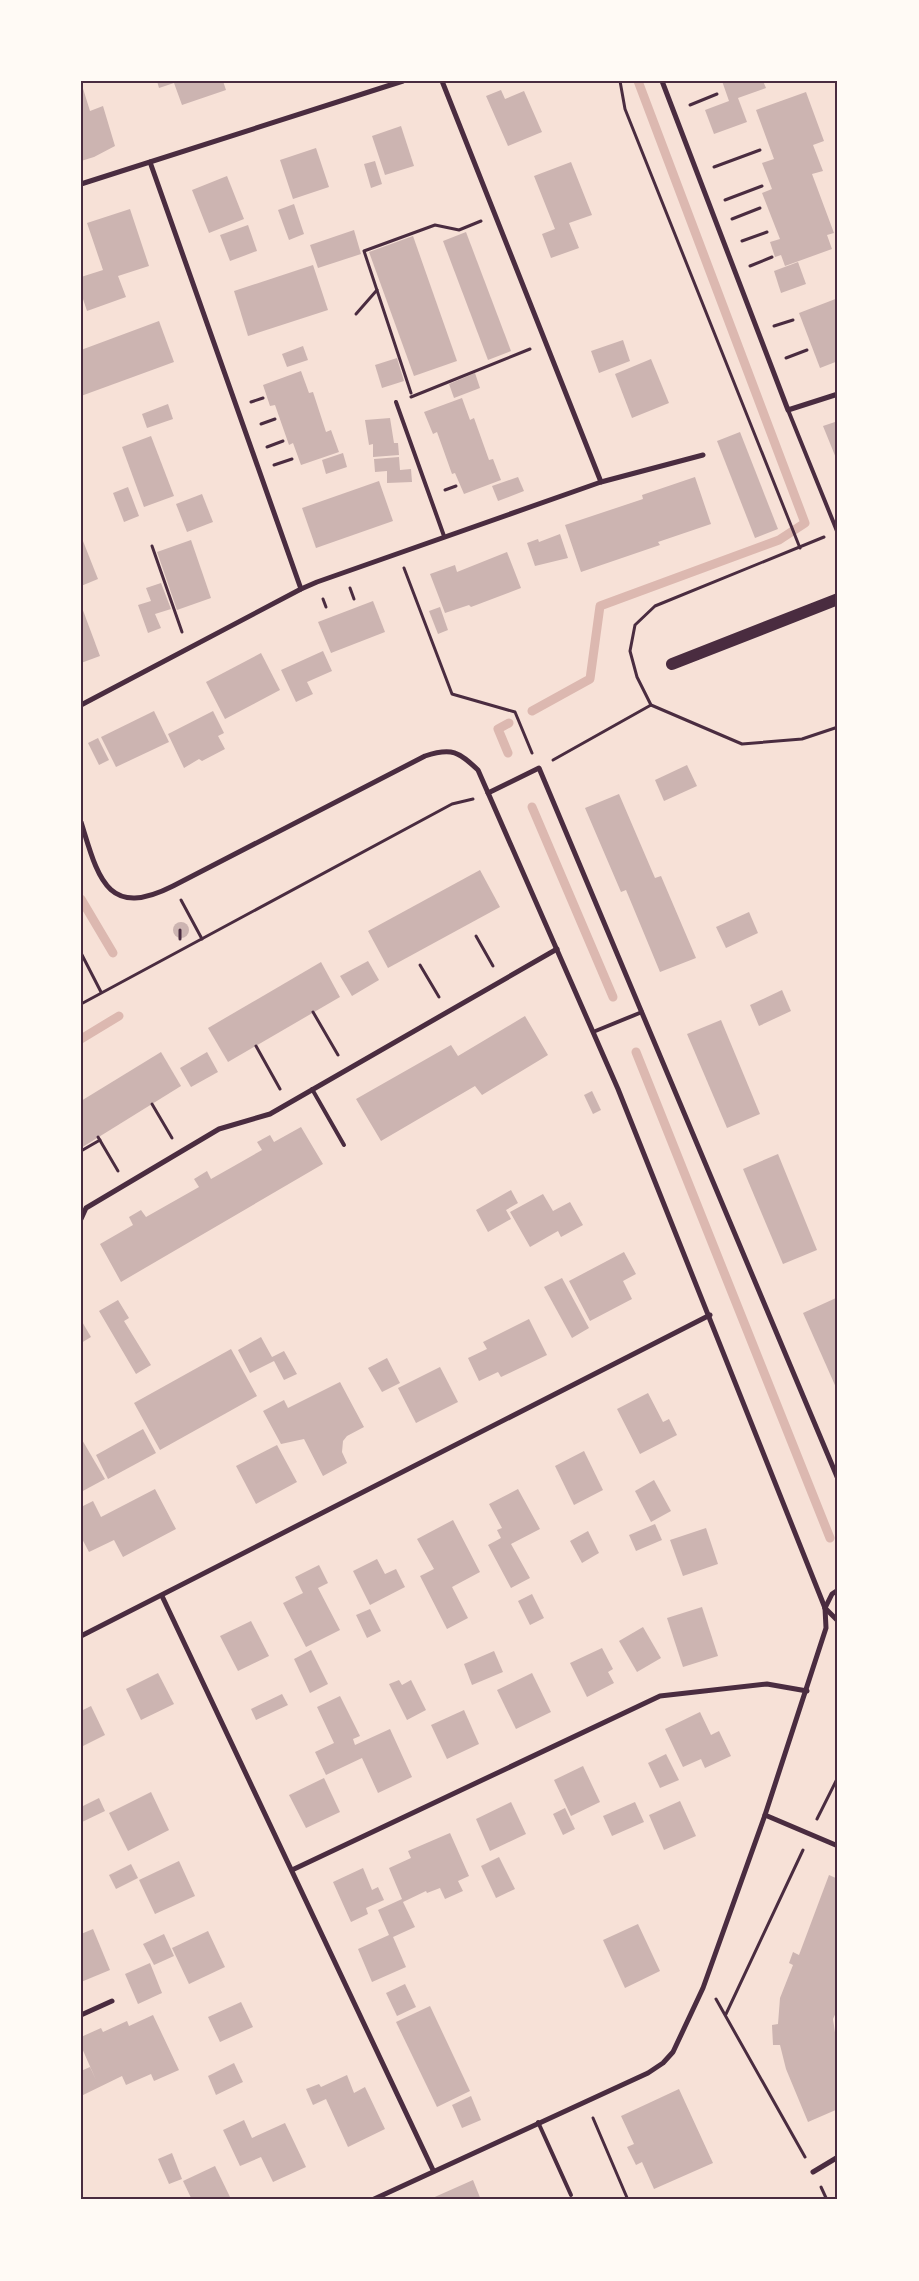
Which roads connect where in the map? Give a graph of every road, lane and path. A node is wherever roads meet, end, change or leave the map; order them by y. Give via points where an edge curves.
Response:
1 (403, 81) edge
2 (442, 81) edge
3 (620, 81) edge
4 (662, 81) edge
5 (717, 94) dead end
6 (674, 112) junction
7 (760, 150) dead end
8 (150, 162) junction
9 (698, 173) junction
10 (81, 184) edge
11 (762, 186) dead end
12 (711, 206) junction
13 (760, 208) dead end
14 (495, 215) junction
15 (718, 224) junction
16 (767, 232) dead end
17 (727, 247) junction
18 (772, 257) dead end
19 (736, 271) junction
20 (377, 290) junction
21 (356, 314) dead end
22 (546, 343) junction
23 (806, 350) dead end
24 (772, 364) junction
25 (838, 394) edge
26 (396, 402) dead end
27 (788, 410) junction
28 (703, 455) dead end
29 (601, 482) junction
30 (837, 531) edge
31 (444, 536) junction
32 (152, 546) dead end
33 (800, 548) junction
34 (399, 553) junction
35 (301, 589) junction
36 (838, 599) edge
37 (188, 649) junction
38 (672, 664) dead end
39 (650, 705) junction
40 (81, 706) edge
41 (838, 727) edge
42 (539, 768) junction
43 (488, 793) junction
44 (81, 822) edge
45 (173, 886) junction
46 (180, 930) dead end
47 (476, 936) dead end
48 (180, 939) dead end
49 (202, 939) junction
50 (557, 949) junction
51 (81, 953) edge
52 (420, 965) dead end
53 (502, 980) junction
54 (101, 992) junction
55 (81, 1004) edge
56 (447, 1011) junction
57 (313, 1012) dead end
58 (642, 1012) junction
59 (593, 1032) junction
60 (256, 1046) dead end
61 (346, 1069) junction
62 (312, 1089) junction
63 (288, 1102) junction
64 (152, 1104) dead end
65 (344, 1145) dead end
66 (81, 1151) edge
67 (180, 1151) junction
68 (125, 1184) junction
69 (81, 1219) edge
70 (710, 1315) junction
71 (838, 1479) edge
72 (838, 1590) edge
73 (162, 1596) junction
74 (825, 1608) junction
75 (838, 1621) edge
76 (81, 1636) edge
77 (808, 1691) junction
78 (838, 1777) edge
79 (765, 1815) junction
80 (810, 1834) junction
81 (838, 1846) edge
82 (292, 1870) junction
83 (706, 1982) junction
84 (112, 2001) dead end
85 (81, 2014) edge
86 (726, 2014) junction
87 (585, 2102) junction
88 (538, 2122) junction
89 (838, 2157) edge
90 (433, 2170) junction
91 (813, 2172) junction
92 (572, 2195) dead end
93 (372, 2200) edge
94 (628, 2200) edge
95 (827, 2200) edge

1 - 8 street
2 - 14 street
3 - 33 path via 625,109
4 - 6 street
5 - 6 path
6 - 9 street
7 - 9 path
8 - 10 street
8 - 35 street
9 - 12 street
11 - 12 path
12 - 15 street
13 - 15 path
14 - 20 path via 459,230 435,225 364,251
14 - 22 street
15 - 17 street
16 - 17 path
17 - 19 street
18 - 19 path
19 - 24 street
20 - 21 path
20 - 22 path via 412,396
22 - 29 street
23 - 24 path
24 - 27 street
25 - 27 street
26 - 31 lane
27 - 30 lane
28 - 29 street
29 - 31 street
30 - 33 path
31 - 34 street
32 - 37 path
33 - 39 path via 655,606 635,626 630,651 636,677
34 - 35 street
34 - 42 path via 452,694 515,712
35 - 37 street
36 - 38 main road
37 - 40 street
39 - 41 path via 742,744 802,739
39 - 42 path
42 - 43 street
42 - 58 street
43 - 45 street via 478,770 464,756 444,750 425,756
43 - 49 path via 452,804
43 - 50 street
44 - 45 street via 97,872 105,885 118,896 148,896
45 - 49 path
46 - 48 path
47 - 53 path
49 - 54 path
50 - 53 street
50 - 59 street
51 - 54 path
52 - 56 path
53 - 56 street
54 - 55 path
56 - 61 street
57 - 61 path
58 - 59 lane
58 - 71 street
59 - 70 street
60 - 63 path
61 - 62 street
62 - 63 street
62 - 65 lane
63 - 67 street via 270,1114 219,1128
64 - 67 path
66 - 68 path via 99,1138
67 - 68 street
68 - 69 street via 86,1208
70 - 73 street
70 - 74 street
72 - 74 street via 832,1594
73 - 76 street
73 - 82 street
74 - 75 street
74 - 77 street via 826,1628
77 - 79 street
77 - 82 street via 767,1684 660,1696
78 - 80 path
79 - 80 street
79 - 83 street
80 - 81 street
80 - 86 path
82 - 90 street
83 - 86 path
83 - 87 street via 673,2052 663,2063
84 - 85 street
86 - 91 path
87 - 88 street
87 - 94 path
88 - 90 street
88 - 92 lane
89 - 91 street
90 - 93 street
91 - 95 path

